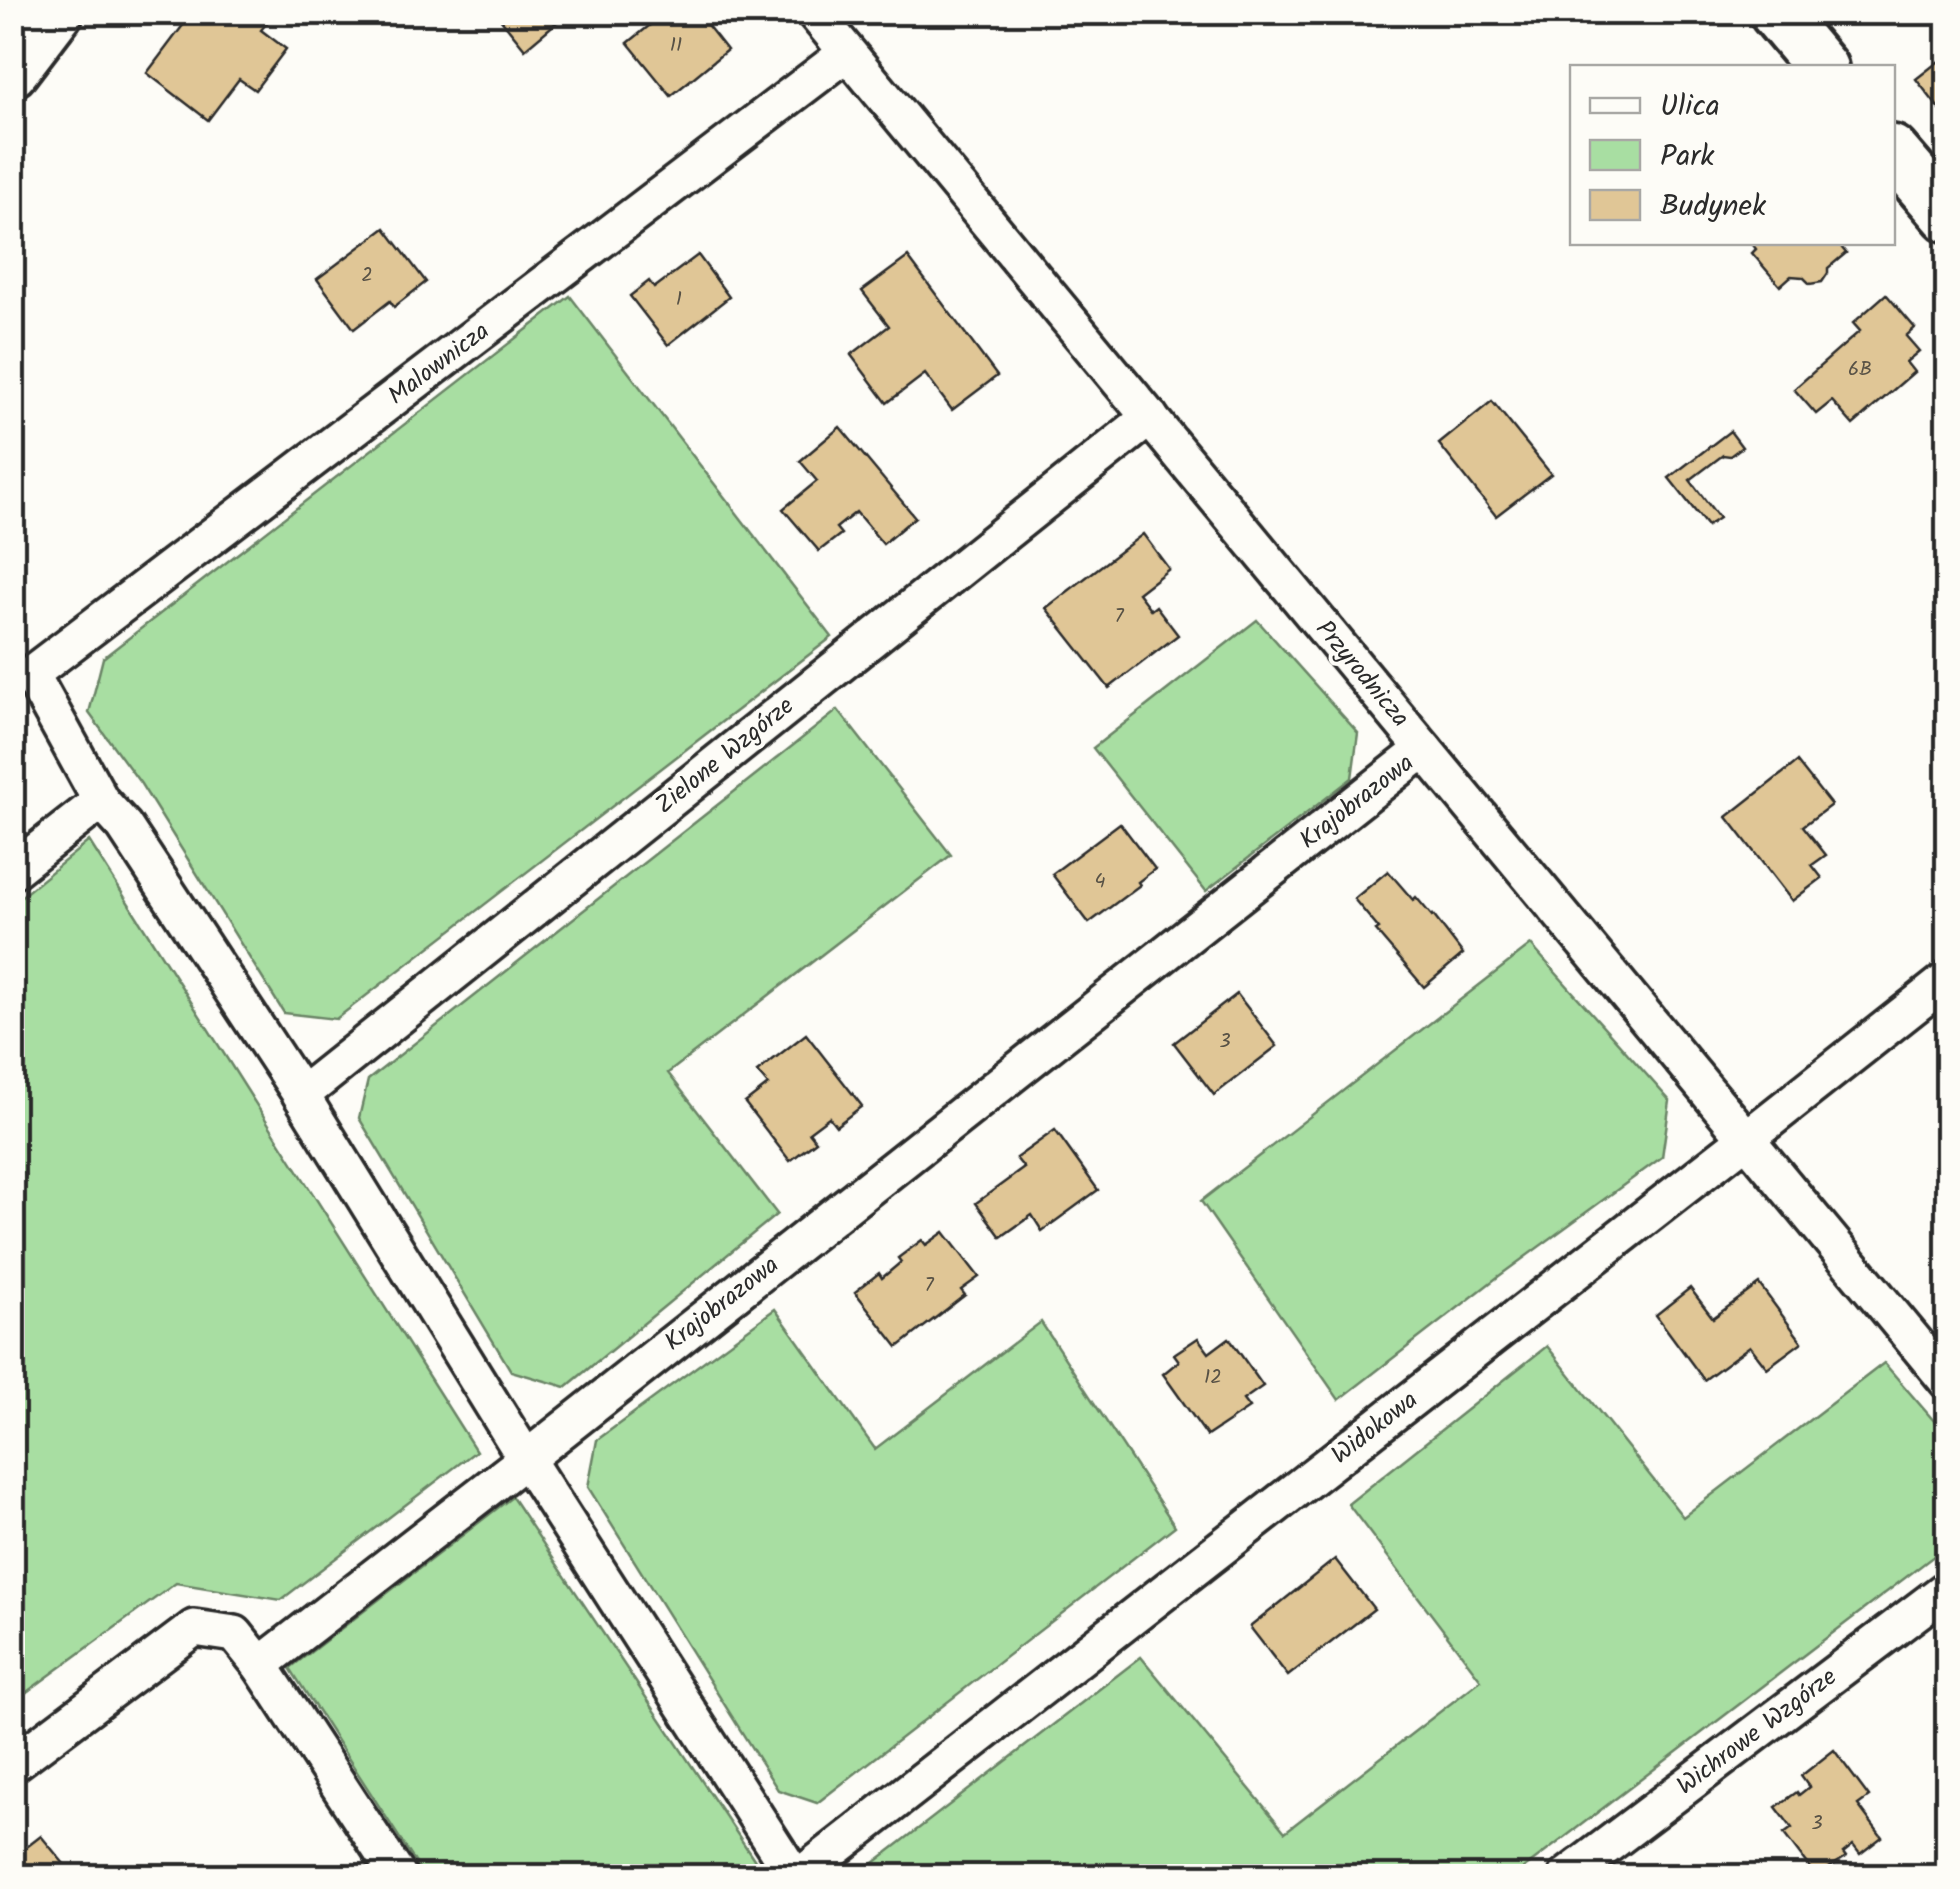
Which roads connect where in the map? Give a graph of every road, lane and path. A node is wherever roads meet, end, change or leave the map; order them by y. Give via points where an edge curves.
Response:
1 (57, 12) edge
2 (814, 12) edge
3 (1775, 12) edge
4 (847, 53) junction
5 (1819, 65) edge
6 (12, 71) edge
7 (1895, 154) edge
8 (1948, 216) edge
9 (1150, 418) junction
10 (1424, 749) junction
11 (101, 802) junction
12 (12, 870) edge
13 (1948, 978) edge
14 (302, 1094) junction
15 (1747, 1138) junction
16 (1948, 1382) edge
17 (526, 1459) junction
18 (1948, 1588) edge
19 (260, 1665) junction
20 (12, 1765) edge
21 (398, 1876) edge
22 (797, 1876) edge
23 (1567, 1876) edge

1 - 6 street
2 - 4 street, Przyrodnicza
3 - 5 street
4 - 9 street, Przyrodnicza
4 - 11 street, Malownicza via 31,674
7 - 8 street
9 - 10 street, Przyrodnicza
9 - 14 street, Zielone Wzgórze
10 - 15 street, Przyrodnicza
10 - 17 street, Krajobrazowa
11 - 12 street
11 - 14 street via 124,826
13 - 15 street, Widokowa
14 - 17 street
15 - 16 street, Przyrodnicza
15 - 22 street, Widokowa
17 - 19 street, Krajobrazowa
17 - 22 street
18 - 23 street, Wichrowe Wzgórze
19 - 20 street via 235,1634 194,1628
19 - 21 street

